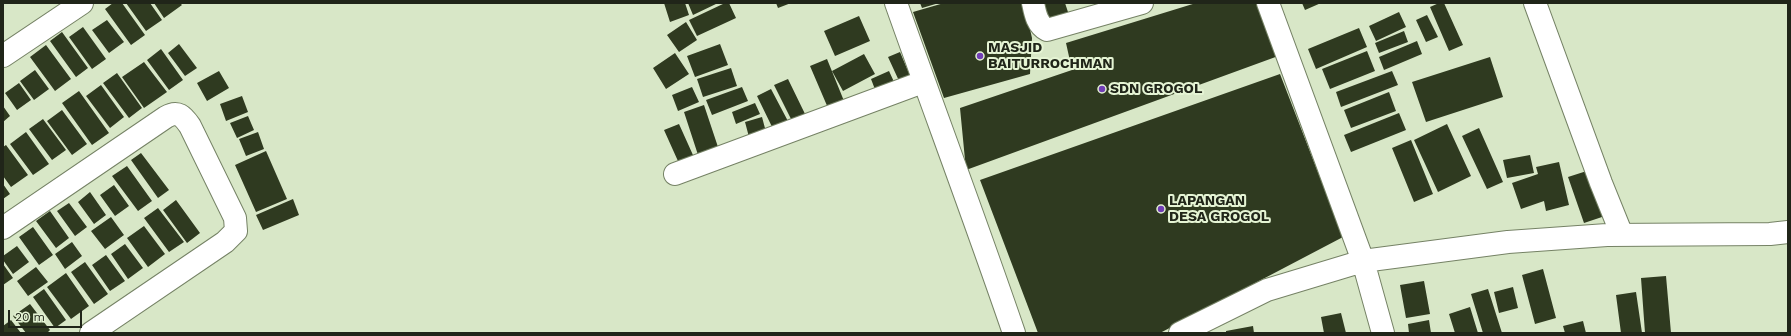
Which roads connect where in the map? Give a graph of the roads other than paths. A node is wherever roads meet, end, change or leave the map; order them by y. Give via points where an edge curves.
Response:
1 (82, 3) edge
2 (896, 3) edge
3 (1033, 3) edge
4 (1142, 3) edge
5 (1268, 3) edge
6 (1535, 3) edge
7 (4, 51) edge
8 (923, 82) junction
9 (675, 174) dead end
10 (3, 228) edge
11 (1788, 232) edge
12 (1622, 235) junction
13 (1363, 261) junction
14 (92, 333) edge
15 (1014, 333) edge
16 (1180, 333) edge
17 (1383, 333) edge

1 - 7 street
2 - 8 street
3 - 4 street via 1036,18 1042,28 1047,30
5 - 13 street
6 - 12 street
8 - 9 street
8 - 15 street via 967,196
10 - 14 street via 166,117 174,113 181,114 190,126 235,218 236,231 225,242
11 - 12 street
12 - 13 street via 1508,242
13 - 16 street via 1267,290
13 - 17 street

